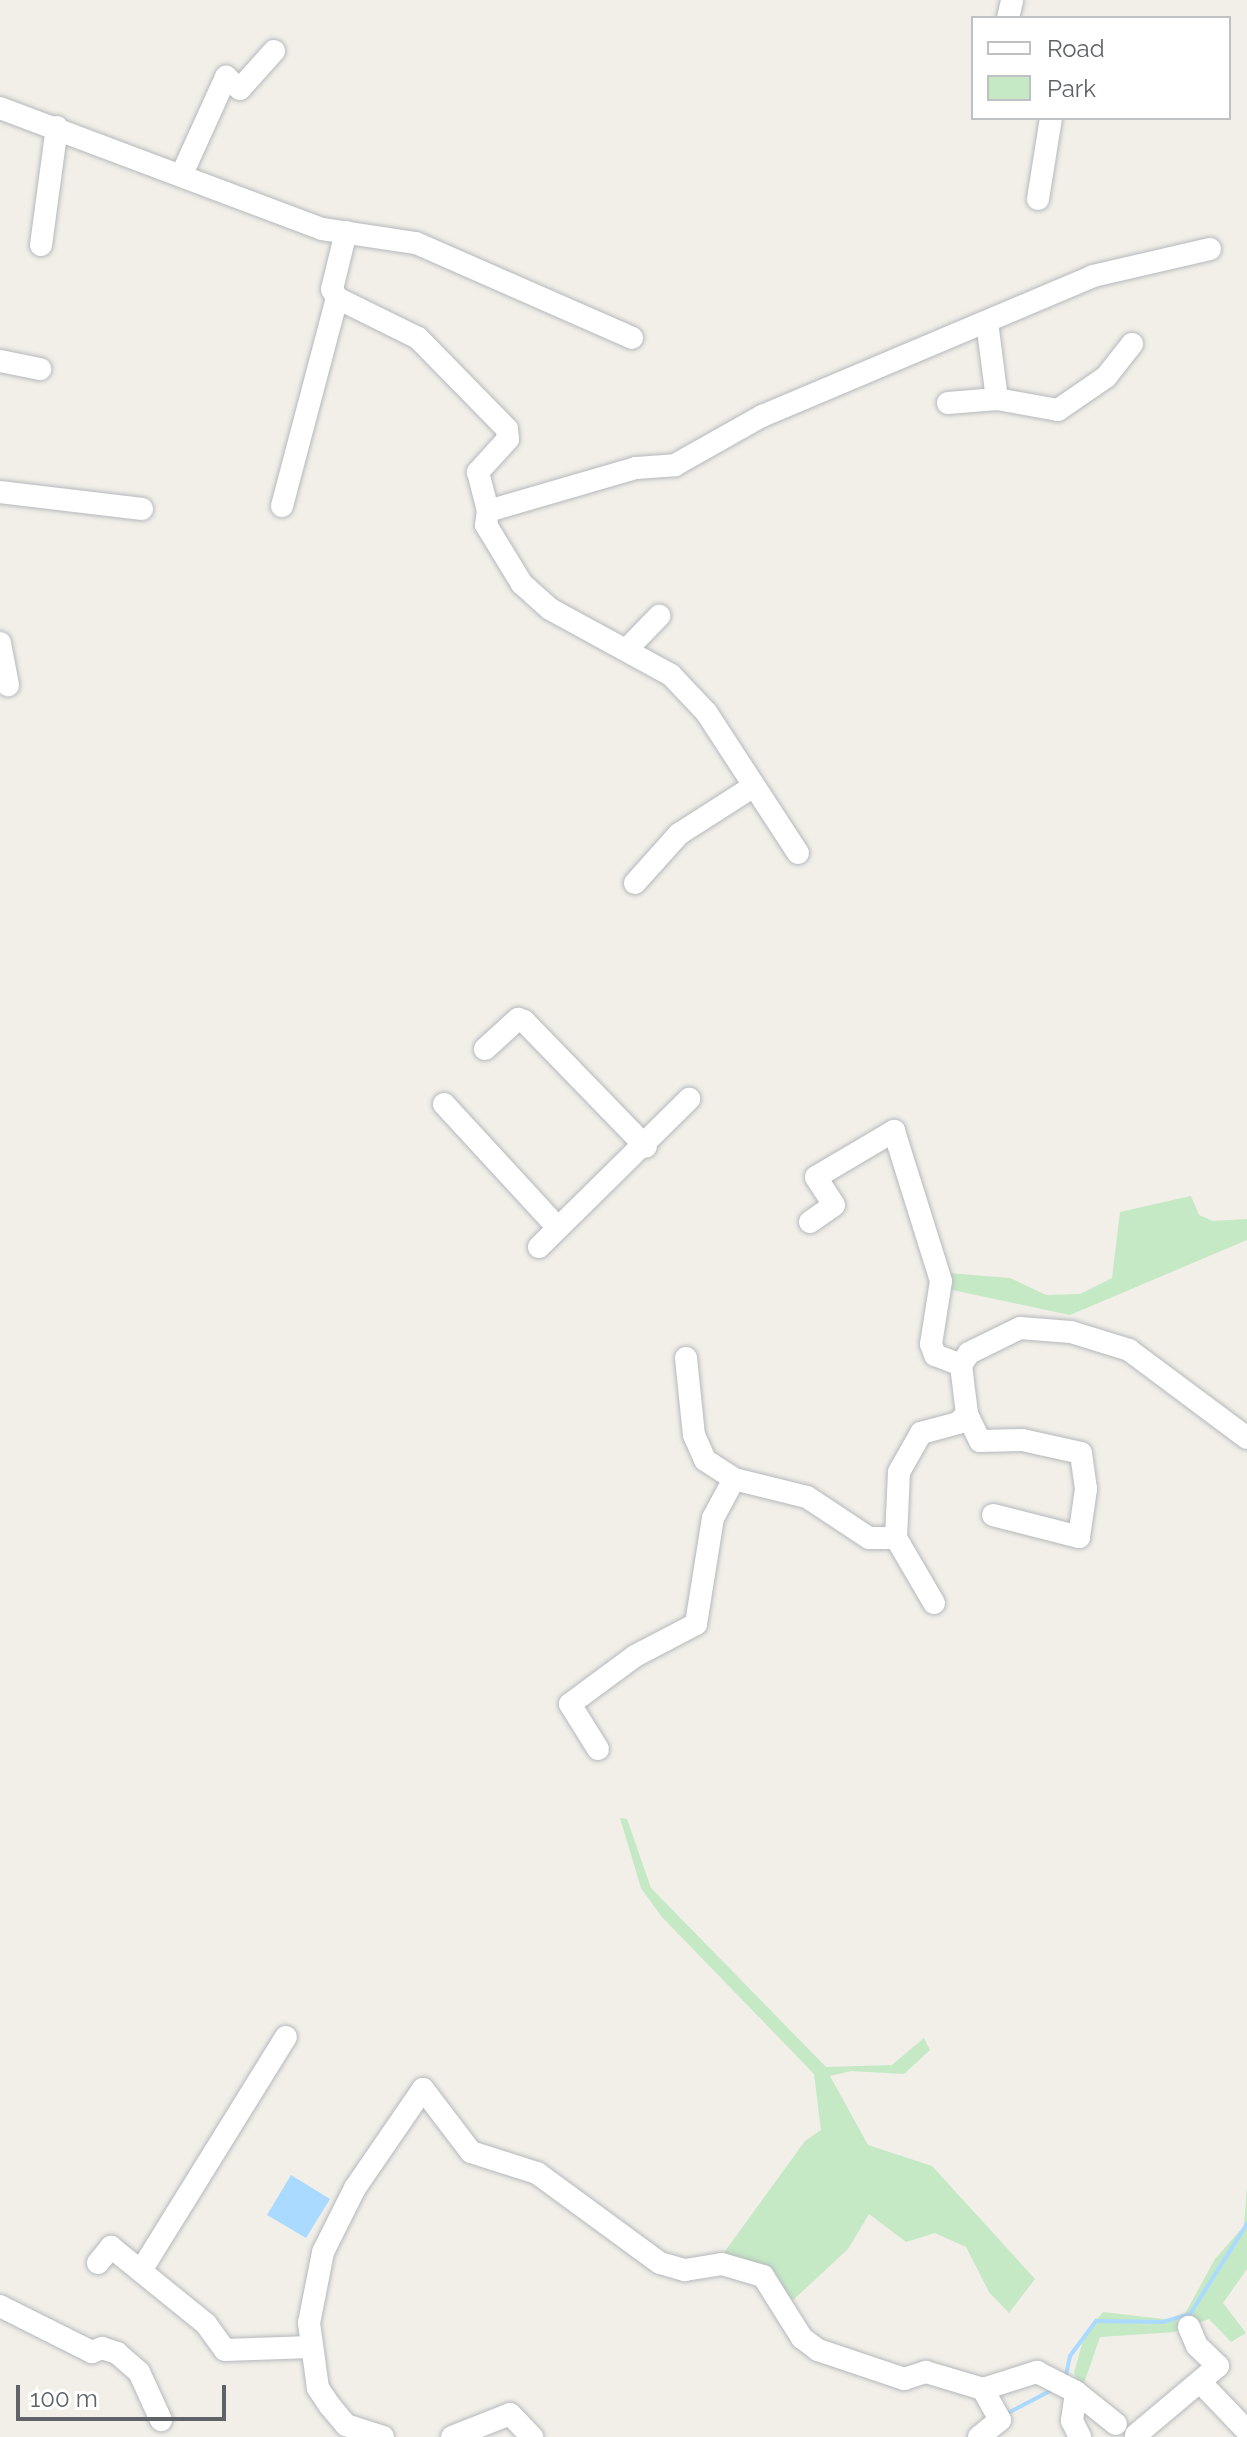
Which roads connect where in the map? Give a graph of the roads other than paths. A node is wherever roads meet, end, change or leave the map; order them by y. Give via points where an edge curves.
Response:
1 (274, 51) dead end
2 (0, 108) edge
3 (1051, 120) edge
4 (57, 127) junction
5 (182, 174) junction
6 (1038, 199) dead end
7 (346, 232) junction
8 (41, 245) dead end
9 (1210, 249) dead end
10 (337, 298) junction
11 (987, 322) junction
12 (632, 338) dead end
13 (1132, 344) dead end
14 (0, 361) edge
15 (40, 369) dead end
16 (997, 399) junction
17 (948, 403) dead end
18 (0, 492) edge
19 (282, 506) dead end
20 (142, 509) dead end
21 (488, 511) junction
22 (659, 616) dead end
23 (0, 643) edge
24 (628, 648) junction
25 (8, 685) dead end
26 (754, 786) junction
27 (798, 853) dead end
28 (635, 883) dead end
29 (485, 1049) dead end
30 (689, 1099) dead end
31 (444, 1104) dead end
32 (646, 1147) junction
33 (810, 1222) dead end
34 (557, 1227) junction
35 (539, 1247) dead end
36 (686, 1358) dead end
37 (961, 1365) junction
38 (967, 1414) junction
39 (1247, 1438) edge
40 (734, 1479) junction
41 (993, 1515) dead end
42 (896, 1538) junction
43 (934, 1603) dead end
44 (598, 1749) dead end
45 (286, 2037) dead end
46 (98, 2263) dead end
47 (142, 2269) junction
48 (0, 2306) edge
49 (1189, 2327) dead end
50 (311, 2347) junction
51 (1202, 2384) junction
52 (983, 2389) junction
53 (1076, 2392) junction
54 (161, 2420) dead end
55 (1116, 2424) dead end
56 (1247, 2431) edge
57 (1136, 2435) dead end
58 (383, 2437) edge
59 (452, 2437) edge
60 (532, 2437) edge
61 (979, 2437) edge
62 (1080, 2437) edge

1 - 5 street via 240,89 226,77
2 - 4 street
3 - 6 street
4 - 5 street
4 - 8 street
5 - 7 street via 302,222
7 - 10 street via 332,289
7 - 12 street via 416,243
9 - 11 street via 1093,276
10 - 19 street
10 - 21 street via 418,338 500,418 508,439 478,472
11 - 16 street
11 - 21 street via 762,416 675,465 636,468
13 - 16 street via 1106,377 1058,410
14 - 15 street
16 - 17 street
18 - 20 street
21 - 24 street via 490,534 522,584 550,609
22 - 24 street
23 - 25 street
24 - 26 street via 671,675 706,712
26 - 27 street
26 - 28 street via 679,834
29 - 32 street via 518,1019 524,1021
30 - 32 street
31 - 34 street
32 - 34 street
33 - 37 street via 834,1205 816,1177 894,1131 941,1281 931,1344 935,1355
34 - 35 street
36 - 40 street via 697,1449
37 - 38 street
37 - 39 street via 969,1353 1020,1328 1100,1338 1129,1350
38 - 41 street via 980,1441 1022,1440 1081,1453 1086,1489 1079,1537
38 - 42 street via 958,1423 921,1433 899,1472
40 - 42 street via 807,1497 869,1538
40 - 44 street via 713,1518 696,1624 635,1656 570,1704
42 - 43 street
45 - 47 street
46 - 47 street via 111,2247
47 - 50 street via 225,2350
48 - 54 street via 92,2352 117,2353 139,2372
49 - 51 street via 1197,2346 1218,2366
50 - 52 street via 323,2252 355,2188 423,2089 471,2152 537,2173 660,2263 685,2270 722,2264 763,2276 802,2338 818,2350 904,2379 926,2372
50 - 58 street via 318,2388 330,2406 346,2425
51 - 56 street
51 - 57 street
52 - 53 street via 1037,2372
52 - 61 street via 1000,2420
53 - 55 street
53 - 62 street via 1072,2421
59 - 60 street via 510,2414

